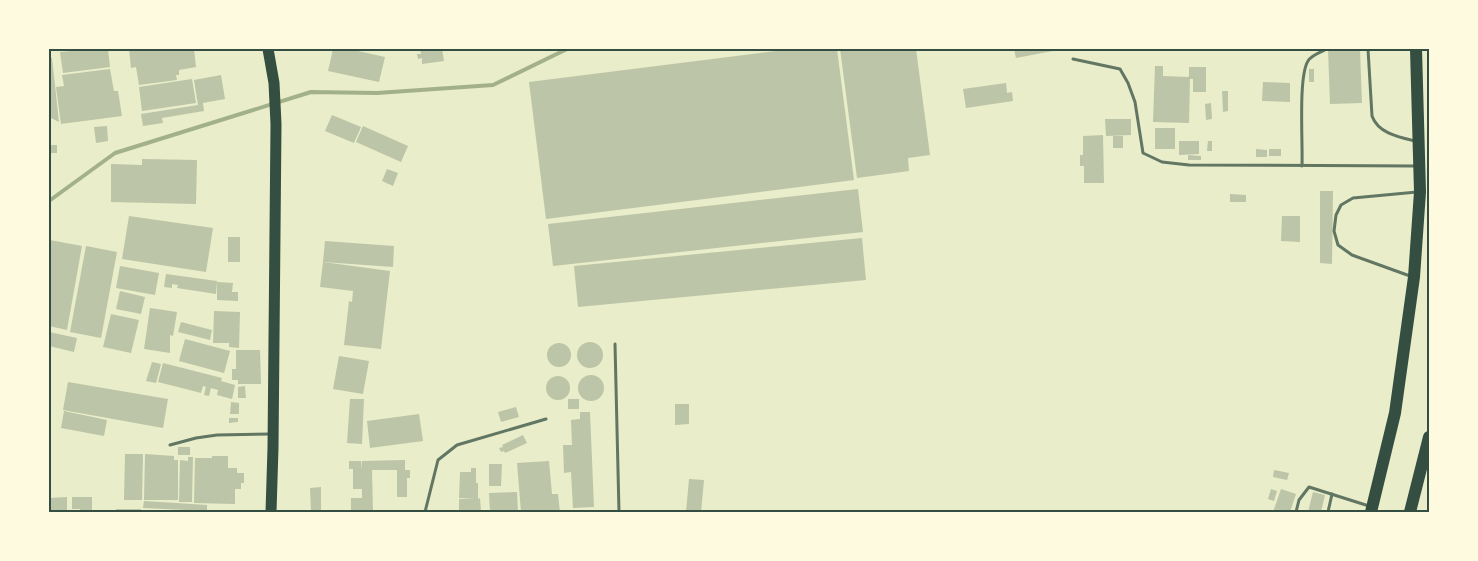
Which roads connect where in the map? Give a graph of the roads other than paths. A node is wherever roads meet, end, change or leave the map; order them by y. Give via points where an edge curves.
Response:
1 (268, 49) edge
2 (1327, 49) edge
3 (1368, 49) edge
4 (1416, 49) edge
5 (1073, 59) dead end
6 (1419, 143) junction
7 (1302, 166) junction
8 (1420, 166) junction
9 (1420, 192) junction
10 (1414, 277) junction
11 (615, 344) dead end
12 (546, 419) dead end
13 (273, 434) junction
14 (1429, 437) edge
15 (170, 445) dead end
16 (1332, 494) junction
17 (1371, 510) edge
18 (1412, 511) edge
19 (271, 512) edge
20 (425, 512) edge
21 (620, 512) edge
22 (1296, 512) edge
23 (1328, 512) edge

1 - 13 highway via 276,124
2 - 7 lane via 1308,59 1302,81
3 - 6 lane via 1375,123 1388,133
4 - 6 highway
5 - 7 lane via 1120,69 1135,102 1143,153 1162,162
6 - 8 highway
7 - 8 lane
8 - 9 highway
9 - 10 highway
9 - 10 lane via 1353,198 1341,205 1334,231 1338,245 1352,255
10 - 17 highway via 1395,413
11 - 21 lane
12 - 20 lane via 457,445 438,460
13 - 15 lane via 217,435
13 - 19 highway
14 - 18 highway
16 - 17 lane
16 - 22 lane via 1309,488 1299,500
16 - 23 lane

